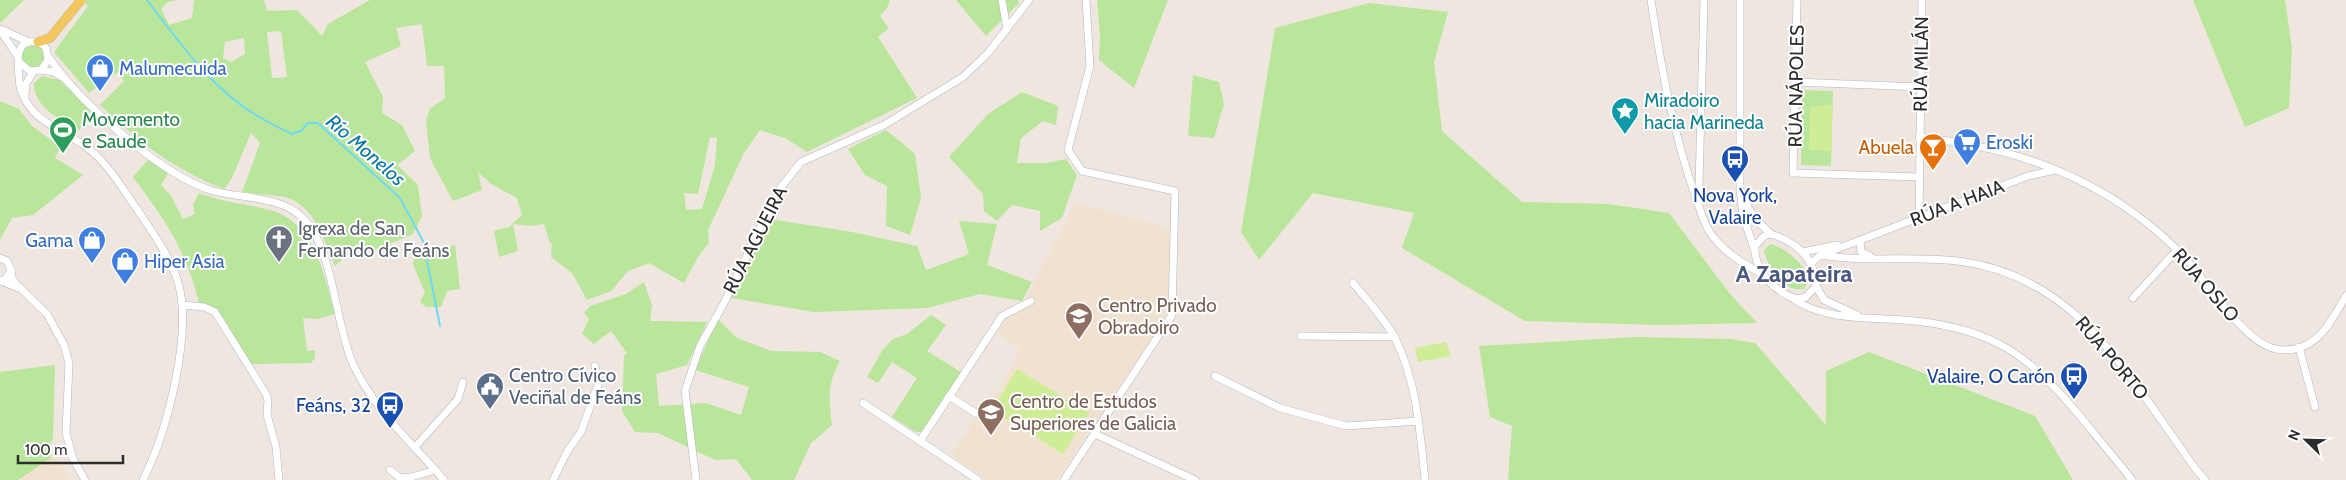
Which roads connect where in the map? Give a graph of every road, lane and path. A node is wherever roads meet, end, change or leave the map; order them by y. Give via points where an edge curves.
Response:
1 (81, 0) edge
2 (1002, 0) edge
3 (1029, 0) edge
4 (1086, 0) edge
5 (1651, 0) edge
6 (1704, 0) edge
7 (1740, 0) edge
8 (1797, 0) edge
9 (1922, 0) edge
10 (1007, 29) junction
11 (0, 30) edge
12 (50, 38) junction
13 (34, 42) junction
14 (48, 53) junction
15 (19, 60) junction
16 (37, 71) junction
17 (66, 80) junction
18 (1796, 82) junction
19 (1920, 87) junction
20 (26, 99) junction
21 (1919, 136) junction
22 (2021, 156) junction
23 (2054, 170) junction
24 (2028, 176) junction
25 (1919, 177) junction
26 (1740, 179) junction
27 (1696, 198) junction
28 (1919, 218) junction
29 (1771, 234) junction
30 (1860, 240) junction
31 (1838, 246) junction
32 (2177, 250) junction
33 (1803, 252) junction
34 (1755, 254) junction
35 (1821, 255) junction
36 (0, 258) edge
37 (1872, 258) junction
38 (1739, 260) junction
39 (1811, 263) junction
40 (11, 270) junction
41 (1764, 275) junction
42 (1, 281) edge
43 (1354, 283) dead end
44 (1816, 286) junction
45 (21, 290) junction
46 (2346, 296) edge
47 (1790, 298) junction
48 (2133, 298) dead end
49 (1031, 301) dead end
50 (182, 305) junction
51 (1867, 318) junction
52 (1301, 336) dead end
53 (1395, 337) junction
54 (2300, 347) junction
55 (595, 366) dead end
56 (1215, 376) dead end
57 (463, 382) dead end
58 (948, 396) junction
59 (863, 403) dead end
60 (2314, 407) dead end
61 (977, 414) dead end
62 (1420, 421) junction
63 (1095, 434) junction
64 (920, 441) junction
65 (415, 447) junction
66 (390, 470) dead end
67 (436, 470) junction
68 (85, 480) edge
69 (144, 480) edge
70 (279, 480) edge
71 (444, 480) edge
72 (553, 480) edge
73 (696, 480) edge
74 (978, 480) edge
75 (1064, 480) edge
76 (1194, 480) edge
77 (1425, 480) edge
78 (2132, 480) edge
79 (2205, 480) edge

1 - 12 main road
2 - 10 street
3 - 10 street, RÚA AGUEIRA
4 - 63 street via 1090,66 1068,150 1082,172 1175,191 1172,314
5 - 27 street via 1660,64 1686,172
6 - 27 street
7 - 26 street
8 - 18 street, RÚA NÁPOLES
9 - 19 street, RÚA MILÁN
10 - 73 street, RÚA AGUEIRA via 963,77 884,125 800,162 778,191 700,346 685,391
11 - 13 street
11 - 15 street
12 - 13 main road
12 - 14 main road
13 - 14 street
13 - 15 street via 20,49
14 - 16 street via 46,64
14 - 17 street
15 - 16 street via 24,69
15 - 20 street via 20,88
16 - 17 street via 54,72
16 - 20 street via 26,84
17 - 65 street via 138,147 190,181 225,194 280,204 312,227 353,366 382,412
18 - 19 street
18 - 25 street, RÚA NÁPOLES via 1794,173
19 - 21 street, RÚA MILÁN
20 - 50 street via 41,120 76,139 105,164 160,245 177,279
21 - 22 street, RÚA OSLO via 1974,144
21 - 25 street, RÚA MILÁN
22 - 23 street, RÚA OSLO
22 - 24 street via 2032,163
23 - 24 street, RÚA A HAIA
23 - 32 street, RÚA OSLO via 2078,180 2135,214
24 - 28 street, RÚA A HAIA
25 - 28 street, RÚA MILÁN
26 - 29 street via 1747,206 1758,223
26 - 34 street via 1744,216
27 - 38 street via 1714,238
28 - 30 street, RÚA A HAIA
29 - 33 street via 1787,239
29 - 34 street via 1759,241
30 - 31 street, RÚA A HAIA
30 - 37 street via 1860,252
31 - 33 street, RÚA A HAIA
31 - 35 street, RÚA A HAIA
31 - 37 street, RÚA PORTO
32 - 48 street
32 - 54 street, RÚA OSLO via 2244,329 2259,342 2276,349
33 - 39 street
34 - 38 street via 1748,261
34 - 41 street
35 - 37 street, RÚA PORTO
35 - 39 street, RÚA A HAIA
36 - 40 street via 7,261
37 - 79 street, RÚA PORTO via 1966,262 1996,270 2054,297 2102,340
38 - 41 street
39 - 44 street
40 - 42 street
40 - 45 street via 12,278
41 - 47 street
42 - 45 street
43 - 53 street
44 - 47 street via 1806,297
44 - 51 street via 1824,300 1846,312
45 - 68 street via 47,314 64,345 69,362 66,433 73,459
46 - 54 street, RÚA OSLO via 2323,334
47 - 51 street via 1825,314
49 - 58 street via 1002,316
50 - 69 street via 183,334 172,393
50 - 70 street via 216,312 266,394
51 - 78 street via 1948,325 1969,331 2029,361
52 - 53 street
53 - 62 street via 1412,383
54 - 60 street
55 - 72 street via 598,386 580,432
56 - 62 street via 1280,408 1346,426
57 - 65 street via 458,399
58 - 61 street
58 - 64 street
59 - 64 street
62 - 77 street
63 - 75 street
63 - 76 street
64 - 74 street
65 - 67 street
66 - 67 street via 400,478
67 - 71 street

